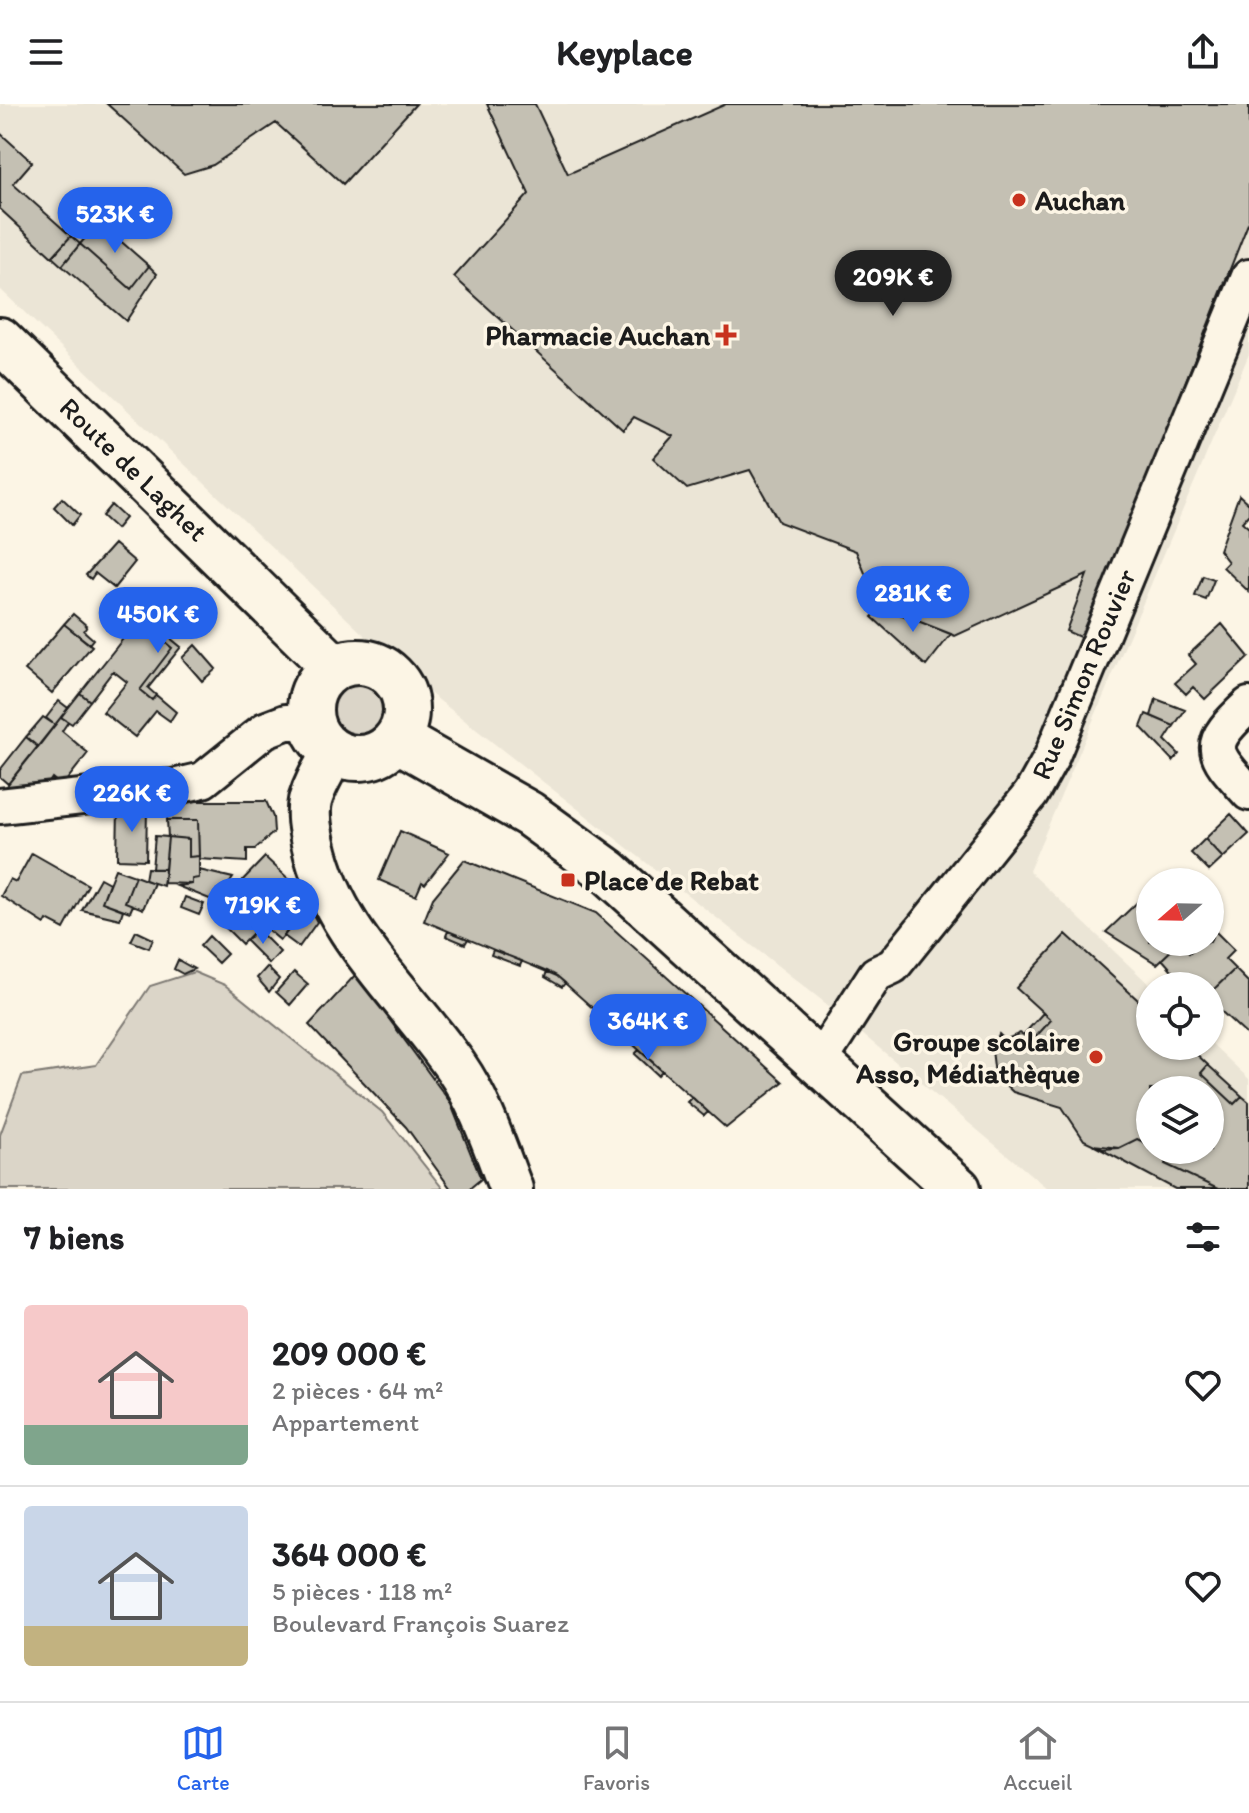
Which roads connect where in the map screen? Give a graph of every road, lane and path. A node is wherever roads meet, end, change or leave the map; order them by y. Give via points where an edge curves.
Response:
1 (1249, 277) edge
2 (0, 340) edge
3 (334, 667) junction
4 (1249, 705) edge
5 (323, 737) junction
6 (397, 739) junction
7 (1249, 793) edge
8 (0, 806) edge
9 (818, 1064) junction
10 (511, 1189) edge
11 (958, 1189) edge

1 - 9 street, Rue Simon Rouvier via 1051,758 1020,785 893,966 876,974
2 - 3 main road, Route de Laghet
3 - 5 main road via 314,691 310,706
3 - 6 main road via 366,662 394,677 407,708
4 - 7 street via 1221,731 1216,747 1224,766
5 - 6 main road via 362,758 388,749
5 - 8 street via 286,722 265,730 203,780
5 - 10 street via 309,824 331,898 356,941 457,1068
6 - 9 main road via 566,838
9 - 11 main road

